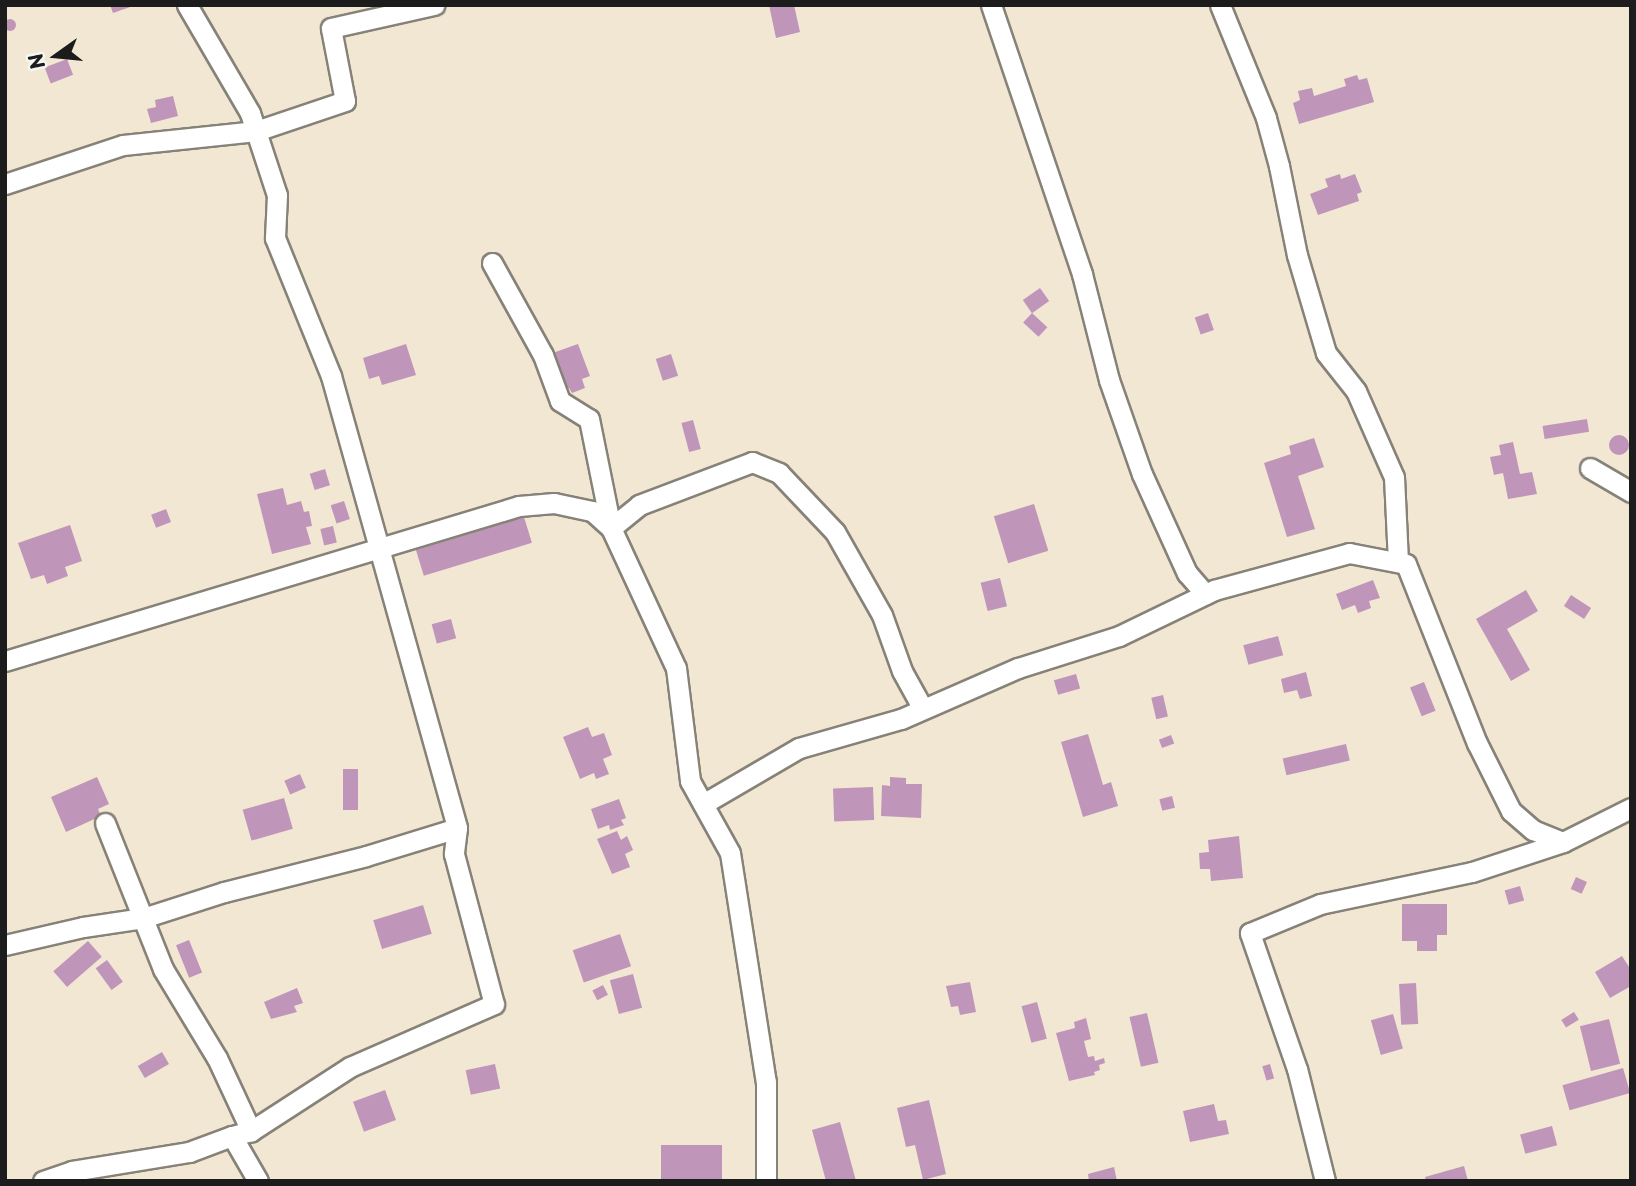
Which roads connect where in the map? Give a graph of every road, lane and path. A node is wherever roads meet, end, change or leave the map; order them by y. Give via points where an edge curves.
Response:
1 (187, 5) edge
2 (434, 5) edge
3 (991, 5) edge
4 (1220, 5) edge
5 (256, 131) junction
6 (5, 184) edge
7 (492, 263) dead end
8 (1590, 468) dead end
9 (1631, 492) edge
10 (611, 527) junction
11 (381, 550) junction
12 (1398, 562) junction
13 (1205, 594) junction
14 (5, 661) edge
15 (923, 709) junction
16 (703, 804) junction
17 (1631, 808) edge
18 (105, 823) dead end
19 (457, 828) junction
20 (1563, 842) junction
21 (143, 918) junction
22 (5, 945) edge
23 (251, 1131) junction
24 (232, 1136) junction
25 (43, 1181) edge
26 (258, 1181) edge
27 (766, 1181) edge
28 (1325, 1181) edge

1 - 5 street
2 - 5 street via 331,28 345,101
3 - 13 street via 1082,274 1109,380 1142,474 1186,573
4 - 12 street via 1266,118 1297,256 1326,353 1356,391 1394,477
5 - 6 street via 123,145
5 - 11 street via 277,195 275,238 331,376
7 - 10 street via 543,355 560,401 589,419
8 - 9 street
10 - 11 street via 592,511 554,503 519,506
10 - 15 street via 639,505 752,462 779,473 835,532 882,615 902,671
10 - 16 street via 676,668 690,781
11 - 14 street
11 - 19 street
12 - 13 street via 1349,553
12 - 20 street via 1406,564 1478,743 1511,811 1533,830
13 - 15 street via 1119,636 1018,668
15 - 16 street via 799,748
16 - 27 street via 730,853 753,986 766,1082
17 - 20 street
18 - 21 street
19 - 21 street
19 - 23 street via 454,854 494,1004 350,1067
20 - 28 street via 1472,872 1320,904 1250,933 1297,1069
21 - 22 street
21 - 23 street via 163,969 217,1058
23 - 24 street
24 - 25 street via 189,1152 72,1171
24 - 26 street

